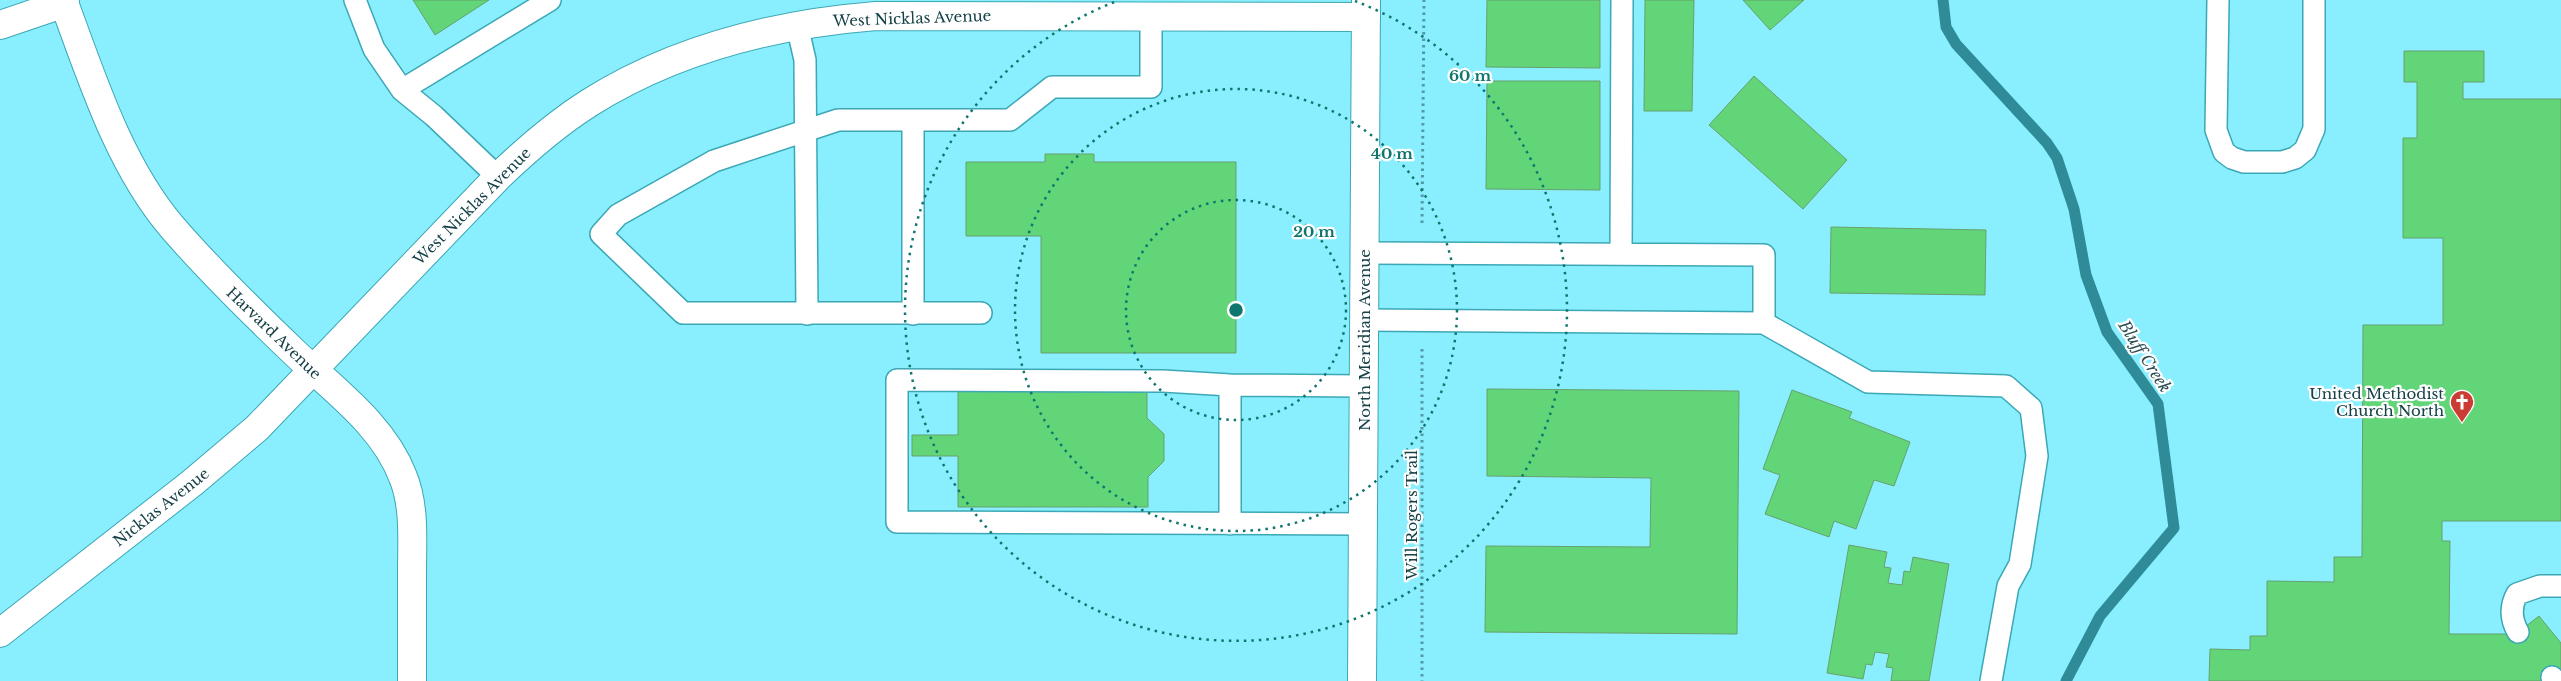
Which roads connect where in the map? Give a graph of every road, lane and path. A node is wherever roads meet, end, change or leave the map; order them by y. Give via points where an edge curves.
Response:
1 (355, 0) edge
2 (550, 0) edge
3 (1424, 0) edge
4 (1622, 0) edge
5 (2218, 0) edge
6 (2314, 0) edge
7 (64, 2) edge
8 (991, 8) edge
9 (1057, 8) edge
10 (1231, 8) edge
11 (1366, 9) edge
12 (1151, 16) junction
13 (0, 25) edge
14 (797, 25) junction
15 (402, 90) junction
16 (913, 120) junction
17 (806, 129) junction
18 (498, 177) junction
19 (1422, 228) dead end
20 (1364, 253) junction
21 (1621, 254) junction
22 (981, 313) dead end
23 (807, 314) junction
24 (913, 314) junction
25 (1364, 320) junction
26 (1764, 323) junction
27 (1422, 350) dead end
28 (313, 370) junction
29 (1230, 385) junction
30 (1364, 386) junction
31 (1230, 524) junction
32 (1363, 524) junction
33 (2561, 586) edge
34 (2518, 632) dead end
35 (0, 633) edge
36 (412, 681) edge
37 (1362, 681) edge
38 (1422, 681) edge
39 (1990, 681) edge

1 - 15 lane via 374,49
2 - 15 lane
3 - 19 path
4 - 21 lane
5 - 6 lane via 2216,130 2220,142 2224,152 2244,162 2282,162 2305,150 2314,129
7 - 13 street
7 - 28 street, Harvard Avenue via 113,129 137,179 170,225 222,282
8 - 9 street, West Nicklas Avenue
8 - 14 street, West Nicklas Avenue
9 - 12 street, West Nicklas Avenue
10 - 11 street, West Nicklas Avenue
10 - 12 street, West Nicklas Avenue
11 - 20 street, North Meridian Avenue
12 - 16 lane via 1151,87 1052,87 1010,120
14 - 17 lane via 805,60
14 - 18 street, West Nicklas Avenue via 714,46 621,85 559,124
15 - 18 lane
16 - 17 lane via 838,120
16 - 24 lane
17 - 23 lane
17 - 23 lane via 714,161 618,216 601,234 683,313
18 - 28 street, West Nicklas Avenue
20 - 21 lane
20 - 25 street, North Meridian Avenue
21 - 26 lane via 1764,255
22 - 24 lane
23 - 24 lane
25 - 26 lane
25 - 30 street, North Meridian Avenue
26 - 39 lane via 1868,382 2006,386 2031,408 2037,456 2020,564 2008,586
27 - 38 path, Will Rogers Trail
28 - 35 street, Nicklas Avenue via 257,428 192,483
28 - 36 street, Harvard Avenue via 361,415 390,450 404,478 412,535
29 - 30 lane
29 - 31 lane
29 - 31 lane via 1163,381 897,380 897,522
30 - 32 street, North Meridian Avenue
31 - 32 lane
32 - 37 street, North Meridian Avenue
33 - 34 lane via 2540,586 2517,594 2512,612

